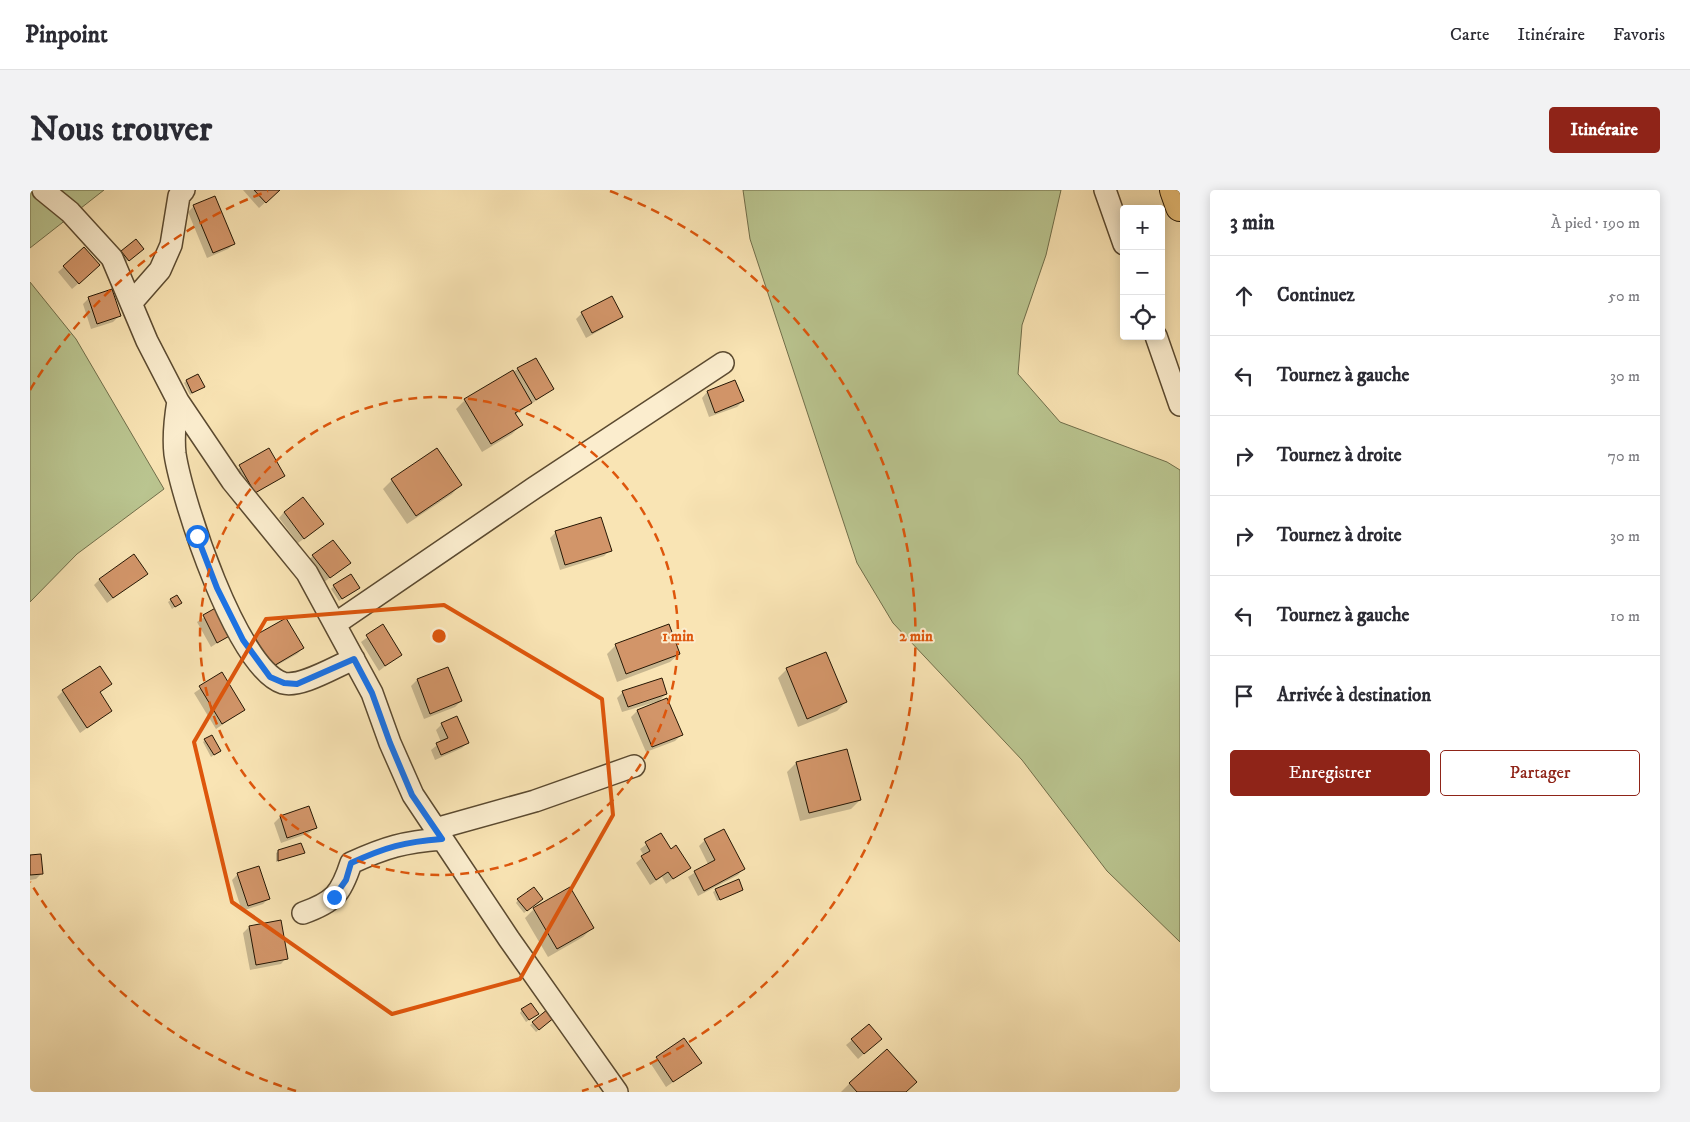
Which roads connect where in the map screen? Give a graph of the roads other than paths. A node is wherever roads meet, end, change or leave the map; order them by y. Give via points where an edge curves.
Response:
1 (43, 190) edge
2 (184, 190) edge
3 (1105, 190) edge
4 (1174, 190) edge
5 (1180, 208) edge
6 (1120, 233) edge
7 (132, 302) junction
8 (1157, 340) edge
9 (724, 363) dead end
10 (178, 401) junction
11 (1180, 406) edge
12 (335, 624) junction
13 (354, 659) junction
14 (634, 766) dead end
15 (439, 834) junction
16 (303, 913) dead end
17 (617, 1092) edge

1 - 7 street via 70,212 112,258
2 - 7 street via 179,196 171,245 160,270
3 - 6 street
4 - 5 highway
7 - 10 street via 147,342
8 - 11 street
9 - 12 street
10 - 12 street via 232,481 307,573
10 - 13 street via 175,454 197,536 217,588 243,640 270,677 284,683 297,684
12 - 13 street
13 - 15 street via 372,693 412,795
14 - 15 street
15 - 16 street via 384,848 351,863 346,880 334,897 325,905
15 - 17 street via 508,939

